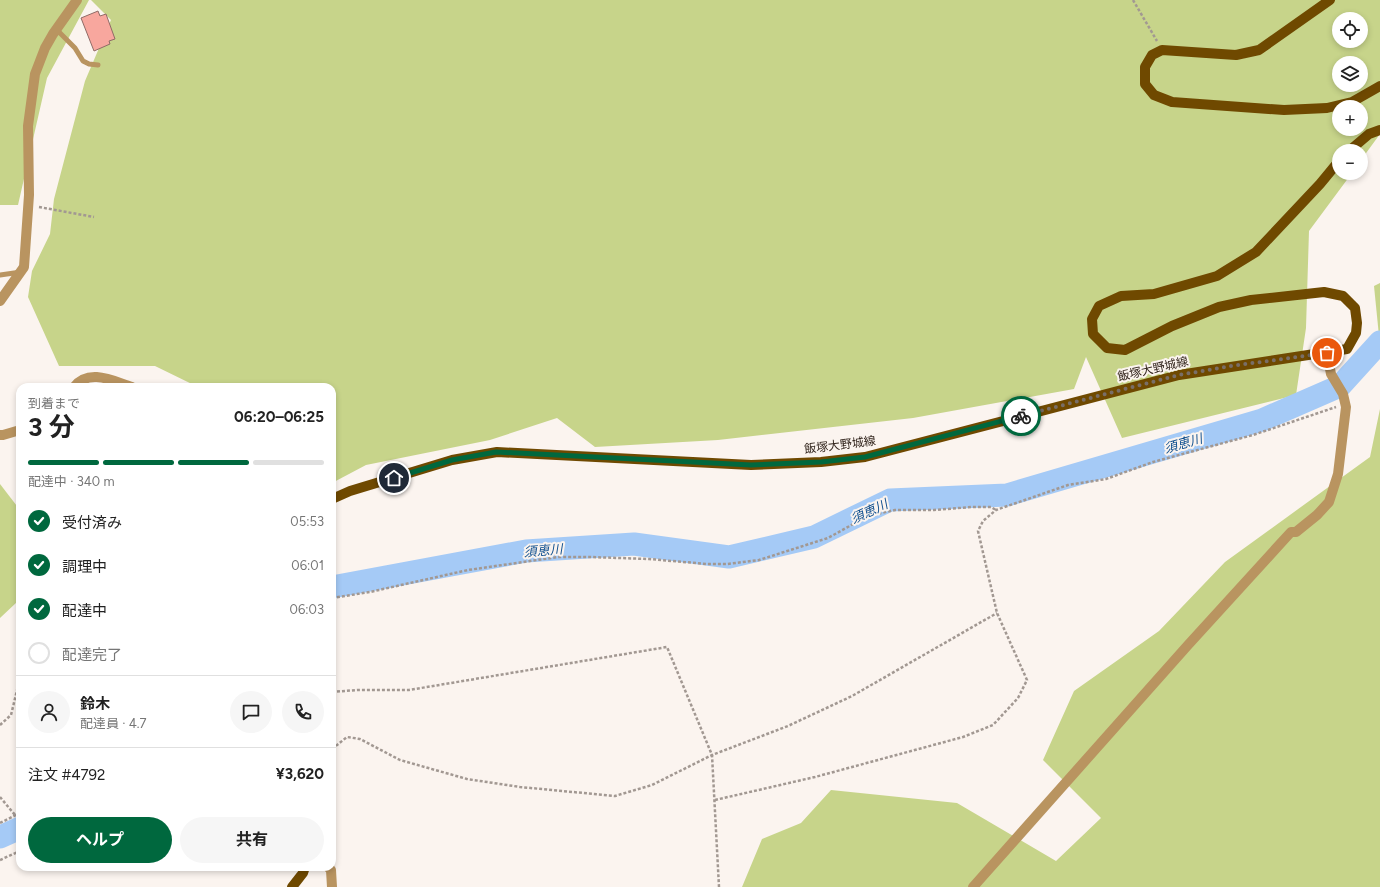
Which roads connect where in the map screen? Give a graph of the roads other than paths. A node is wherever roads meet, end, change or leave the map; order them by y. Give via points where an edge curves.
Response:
1 (77, 0) edge
2 (1330, 0) edge
3 (56, 29) junction
4 (98, 65) dead end
5 (1380, 86) edge
6 (1380, 130) edge
7 (1357, 144) edge
8 (1332, 169) edge
9 (21, 272) junction
10 (0, 275) edge
11 (0, 302) edge
12 (1327, 353) junction
13 (77, 383) edge
14 (120, 383) edge
15 (16, 431) edge
16 (0, 435) edge
17 (336, 498) edge
18 (304, 871) edge
19 (331, 871) edge
20 (292, 887) edge
21 (332, 887) edge
22 (973, 887) edge

1 - 3 street
2 - 5 main road via 1259,50 1236,55 1162,50 1152,55 1144,68 1145,84 1154,95 1172,102 1284,110 1327,108 1352,102
3 - 4 lane via 76,48 83,61
3 - 9 street via 35,74 28,126 28,206 24,267
6 - 7 main road via 1369,134
8 - 12 main road, 飯塚大野城線 via 1256,252 1217,276 1154,294 1121,296 1099,306 1092,319 1093,334 1106,348 1125,350 1172,326 1219,307 1251,300 1324,292 1343,296 1355,308 1357,323 1356,333 1347,349
9 - 10 lane
9 - 11 street
12 - 17 main road, 飯塚大野城線 via 1179,375 865,457 751,465 496,452 452,460
12 - 22 street via 1331,374 1343,394 1346,407 1338,474 1328,502 1296,532 1291,532
13 - 14 street via 89,377 102,377
15 - 16 street
18 - 20 main road
19 - 21 street

